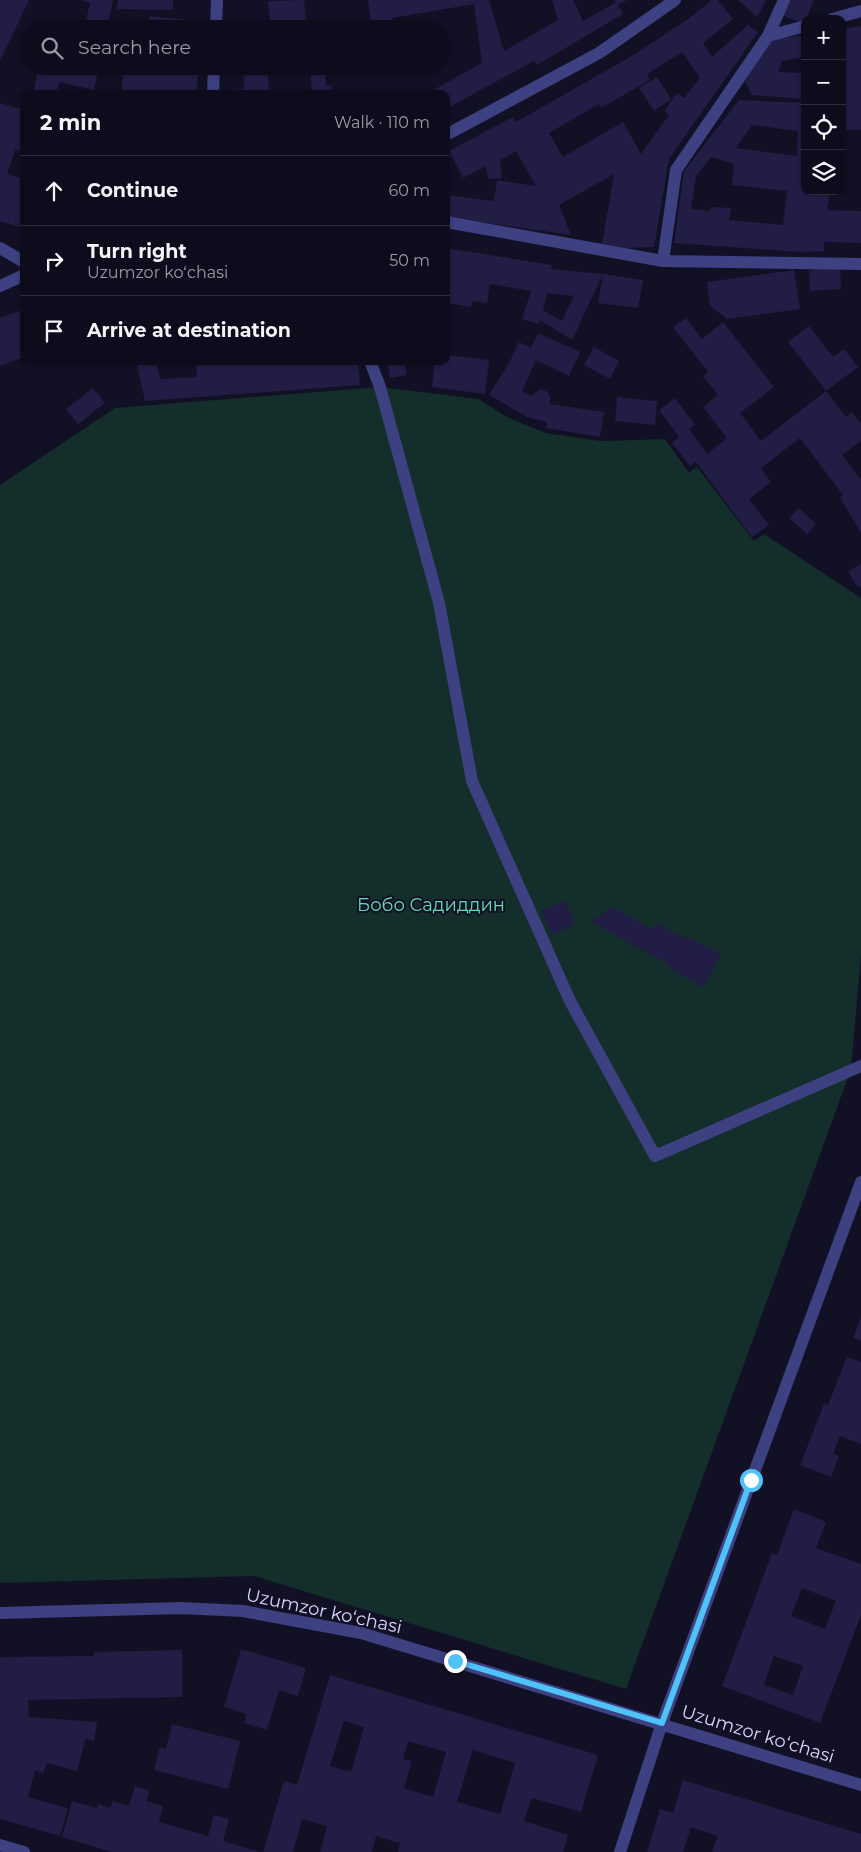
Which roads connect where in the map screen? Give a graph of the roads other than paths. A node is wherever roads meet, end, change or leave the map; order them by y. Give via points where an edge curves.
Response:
1 (217, 0) edge
2 (675, 0) edge
3 (784, 0) edge
4 (861, 11) edge
5 (846, 15) edge
6 (216, 20) edge
7 (801, 27) edge
8 (768, 36) junction
9 (214, 75) edge
10 (213, 90) edge
11 (450, 133) edge
12 (450, 223) edge
13 (0, 248) edge
14 (20, 260) edge
15 (663, 261) junction
16 (861, 264) edge
17 (20, 277) edge
18 (0, 286) edge
19 (372, 365) edge
20 (861, 1066) edge
21 (861, 1182) edge
22 (0, 1613) edge
23 (662, 1723) junction
24 (861, 1785) edge
25 (0, 1845) edge
26 (18, 1851) edge
27 (620, 1852) edge

1 - 6 street
2 - 11 street via 599,54
3 - 8 street
4 - 5 street
7 - 8 street
8 - 15 street via 676,170
9 - 10 street
12 - 15 street
13 - 14 street
15 - 16 street
17 - 18 street
19 - 20 street via 439,603 472,781 570,1001 655,1156
21 - 23 street
22 - 23 street, Uzumzor koʻchasi via 181,1608 260,1613 361,1633
23 - 24 street, Uzumzor koʻchasi
23 - 27 street
25 - 26 street

